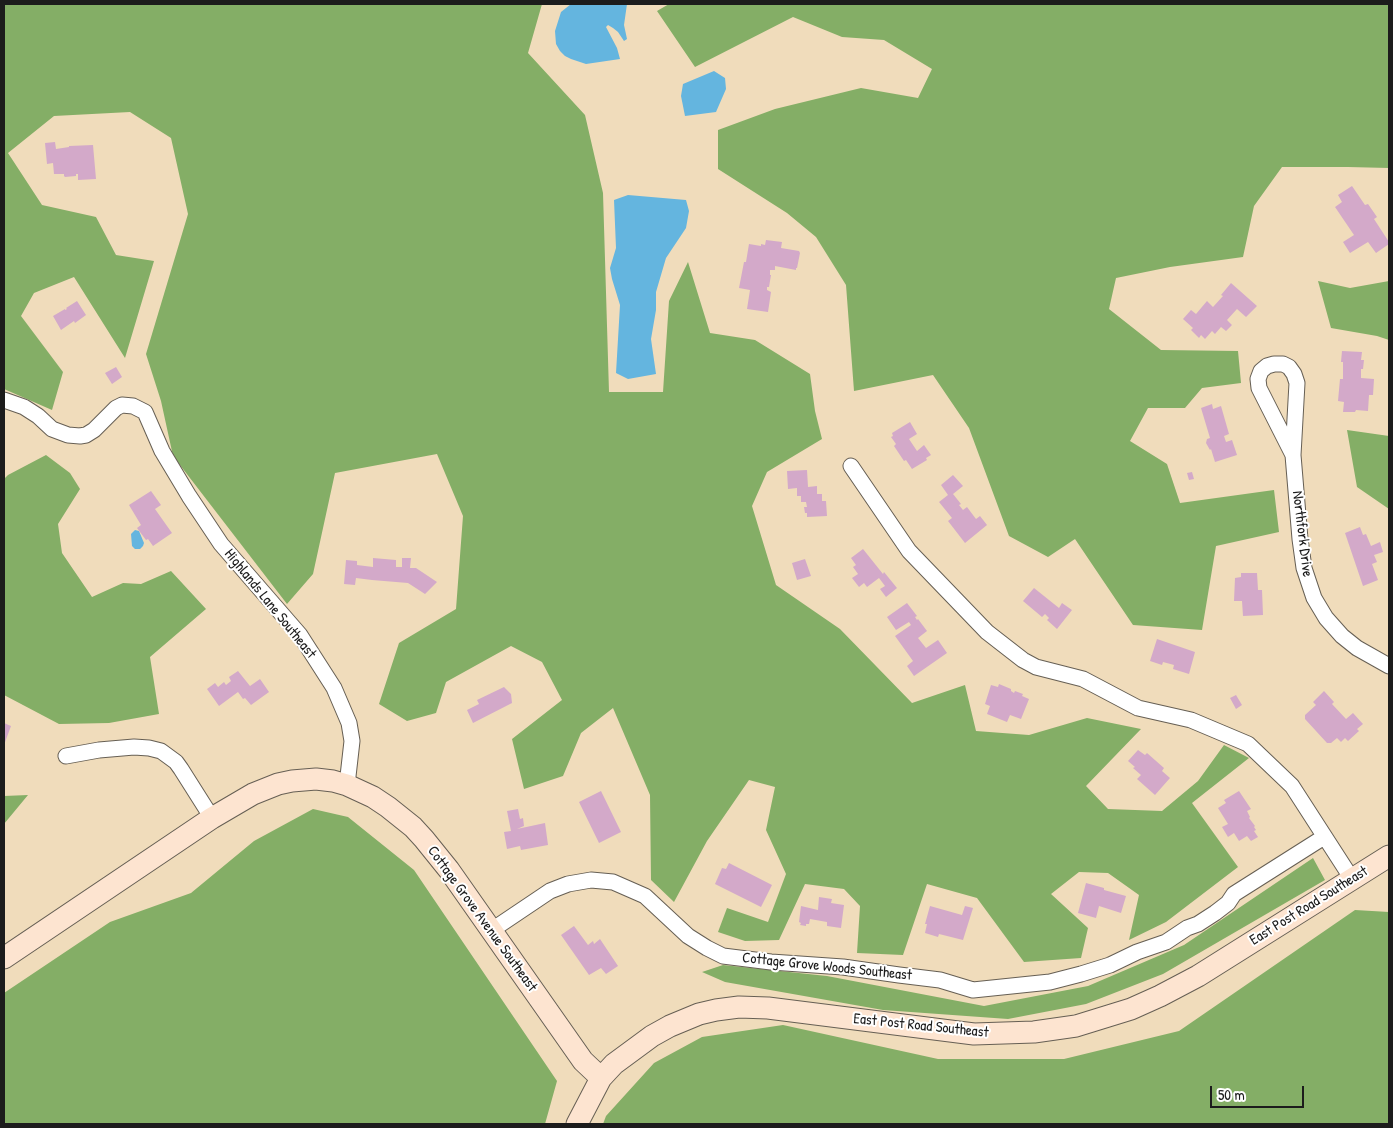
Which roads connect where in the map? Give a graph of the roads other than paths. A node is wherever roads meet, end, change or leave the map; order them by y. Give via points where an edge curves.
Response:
1 (4, 400) edge
2 (1293, 455) junction
3 (851, 466) dead end
4 (1389, 666) edge
5 (66, 756) dead end
6 (347, 785) junction
7 (212, 818) junction
8 (1324, 837) junction
9 (1389, 856) edge
10 (1352, 880) junction
11 (492, 930) junction
12 (4, 958) edge
13 (601, 1078) junction
14 (577, 1124) edge

1 - 6 street, Highlands Lane Southeast via 24,408 52,429 68,435 86,435 122,405 145,412 162,451 221,544 300,635 334,688 349,723 352,741
2 - 2 street, Northfork Drive via 1297,383 1289,367 1274,364 1261,371 1259,388
2 - 4 street, Northfork Drive via 1304,568 1314,598 1342,636
3 - 8 street via 910,551 987,632 1036,667 1082,679 1138,708 1191,720 1248,744 1292,786
5 - 7 street via 134,747 161,751 176,762
6 - 7 main road, Cottage Grove Avenue Southeast via 316,779 278,784 253,794
6 - 11 main road, Cottage Grove Avenue Southeast via 373,797 413,827
7 - 12 main road, Cottage Grove Avenue Southeast
8 - 10 street
8 - 11 street, Cottage Grove Woods Southeast via 1234,894 1215,900 1193,918 1187,928 1166,942 1110,965 1050,982 973,990 940,980 723,956 688,936 645,896 613,882 591,880 550,891
9 - 10 main road, East Post Road Southeast
10 - 13 main road, East Post Road Southeast via 1198,976 1124,1011 1076,1026 1034,1032 974,1034 739,1007 699,1014 670,1026 639,1044
11 - 13 main road, Cottage Grove Avenue Southeast via 583,1060
13 - 14 main road, East Post Road Southeast

